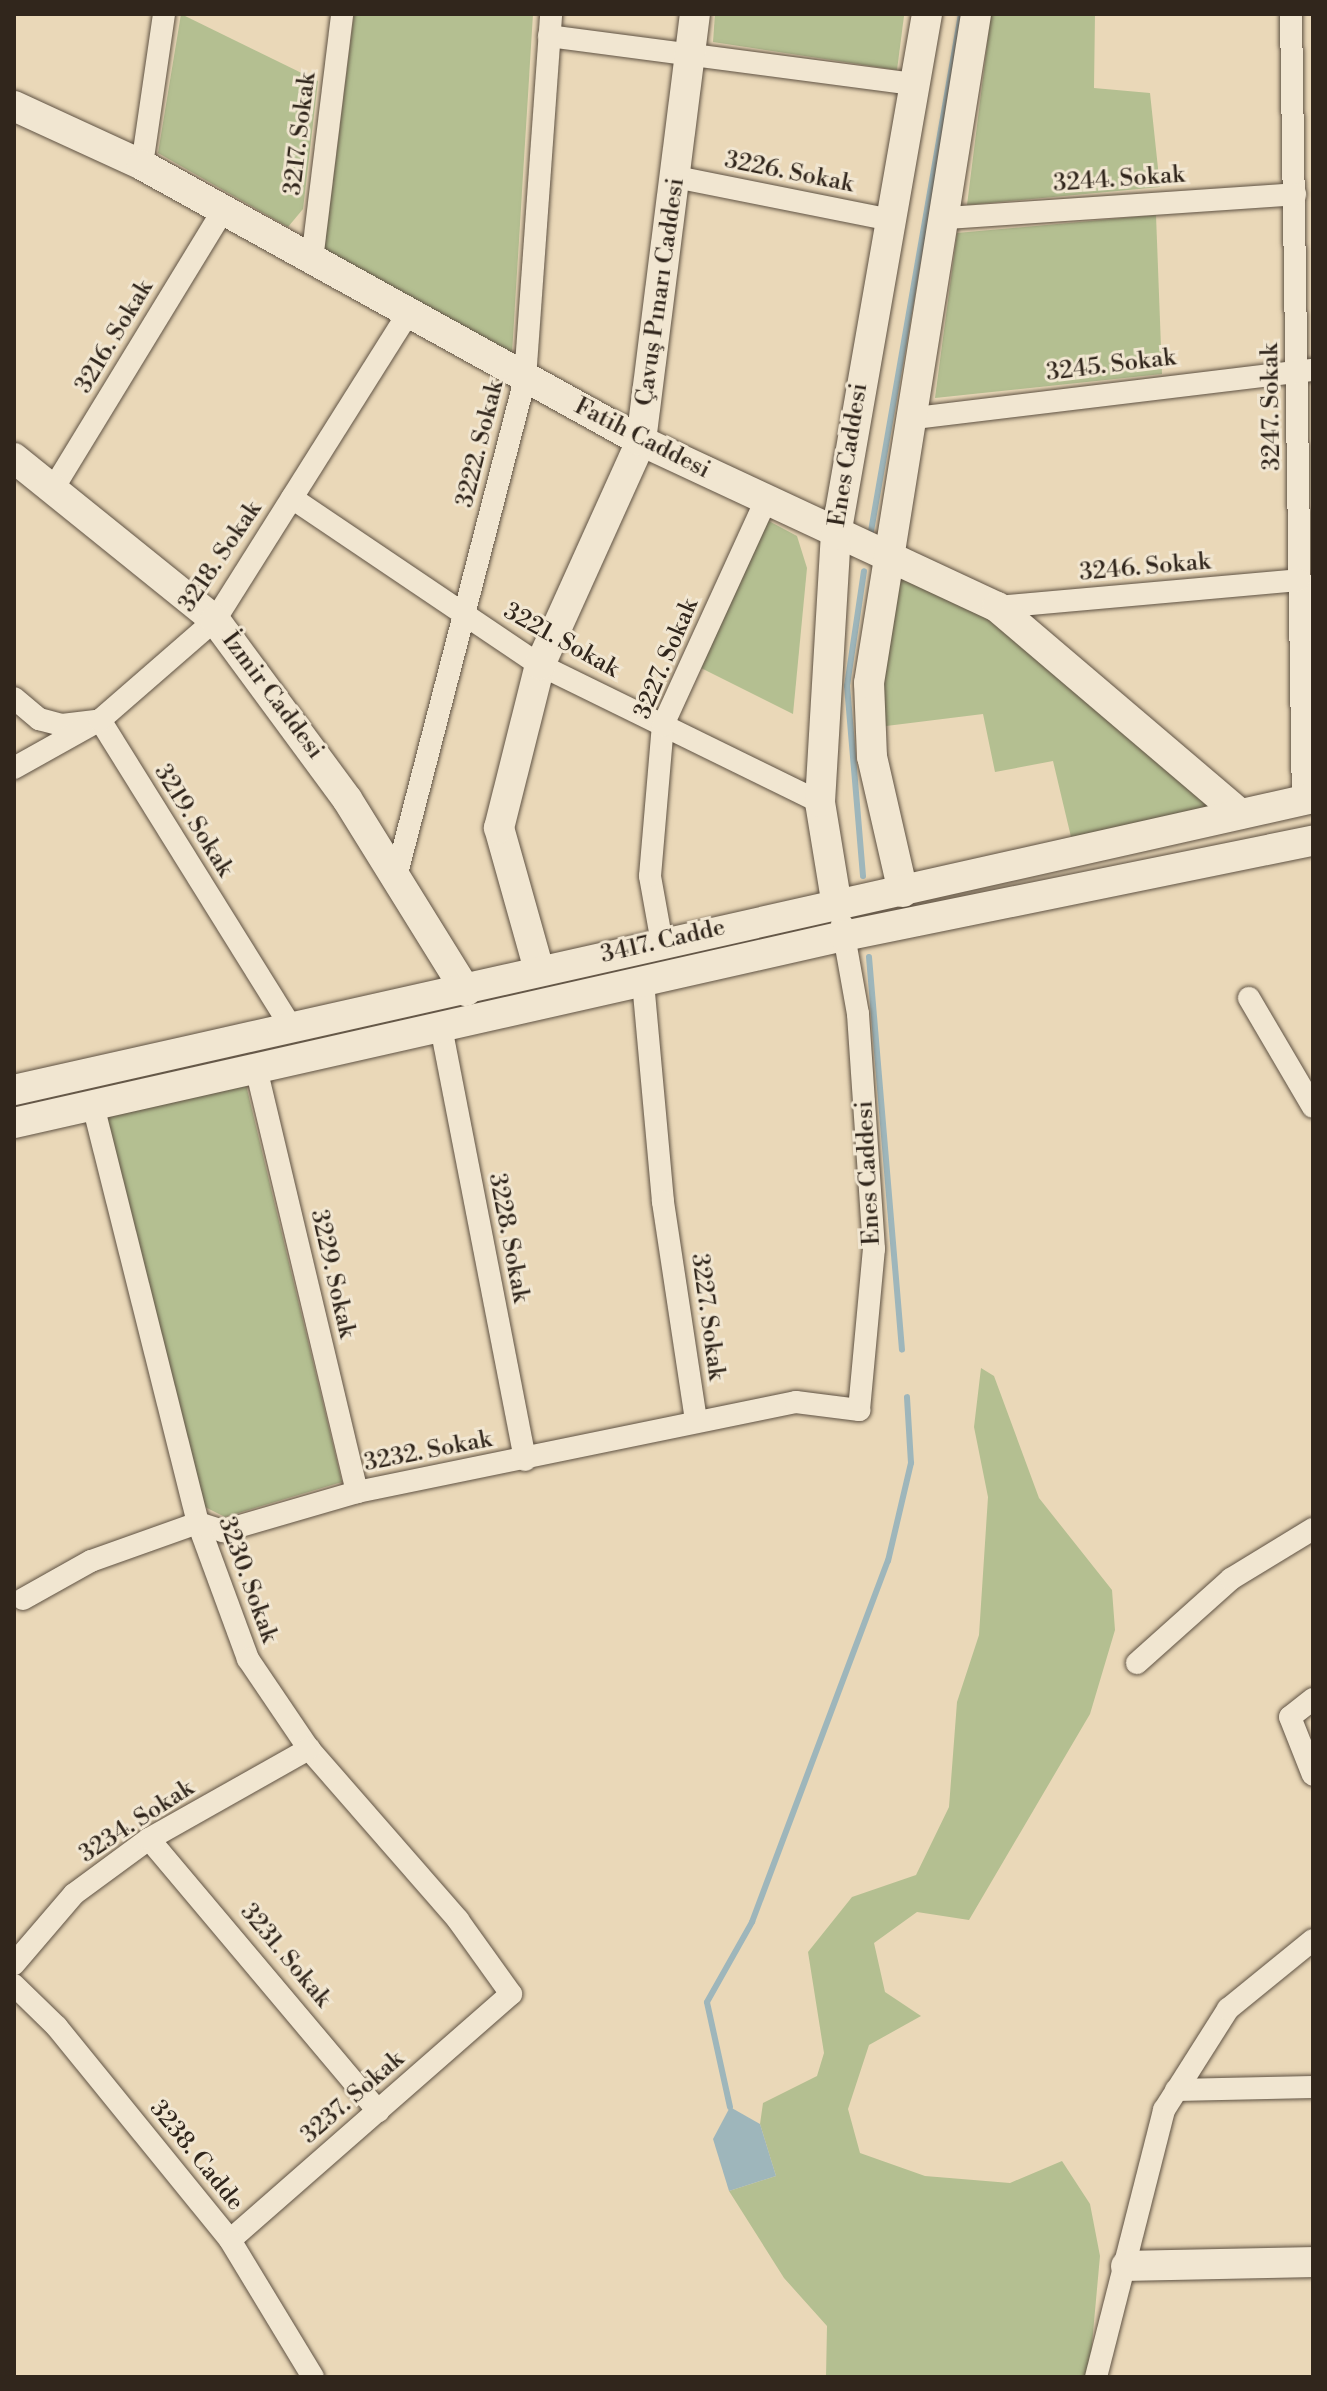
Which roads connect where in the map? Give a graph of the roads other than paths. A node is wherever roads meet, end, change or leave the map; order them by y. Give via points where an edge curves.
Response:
1 (164, 14) edge
2 (342, 14) edge
3 (695, 14) edge
4 (927, 14) edge
5 (976, 14) edge
6 (1291, 14) edge
7 (550, 25) edge
8 (693, 50) junction
9 (914, 84) junction
10 (15, 110) edge
11 (142, 165) junction
12 (676, 177) junction
13 (1295, 194) junction
14 (223, 211) junction
15 (947, 218) junction
16 (892, 220) junction
17 (312, 260) junction
18 (408, 314) junction
19 (1305, 371) edge
20 (525, 379) junction
21 (915, 418) junction
22 (641, 441) junction
23 (14, 458) edge
24 (53, 489) junction
25 (292, 498) junction
26 (766, 500) junction
27 (836, 535) junction
28 (886, 558) junction
29 (1299, 580) junction
30 (997, 607) junction
31 (464, 615) junction
32 (215, 620) junction
33 (540, 665) junction
34 (14, 698) edge
35 (100, 720) junction
36 (663, 725) junction
37 (14, 768) edge
38 (1308, 799) edge
39 (820, 802) junction
40 (1240, 814) junction
41 (1309, 847) edge
42 (396, 877) junction
43 (903, 892) junction
44 (836, 900) junction
45 (910, 923) junction
46 (844, 936) junction
47 (662, 943) junction
48 (539, 970) junction
49 (643, 982) junction
50 (466, 991) junction
51 (1249, 998) dead end
52 (441, 1027) junction
53 (292, 1029) junction
54 (256, 1068) junction
55 (14, 1090) edge
56 (93, 1105) junction
57 (1313, 1107) edge
58 (14, 1123) edge
59 (859, 1410) joint
60 (696, 1421) junction
61 (525, 1460) junction
62 (357, 1492) junction
63 (198, 1523) junction
64 (1313, 1529) edge
65 (23, 1599) dead end
66 (1137, 1663) dead end
67 (1313, 1699) edge
68 (309, 1749) junction
69 (1313, 1775) edge
70 (149, 1839) junction
71 (1313, 1940) edge
72 (14, 1964) edge
73 (14, 1985) edge
74 (511, 1994) joint
75 (1313, 2087) edge
76 (1176, 2090) junction
77 (378, 2111) junction
78 (230, 2240) junction
79 (1313, 2262) edge
80 (1126, 2266) junction
81 (313, 2377) edge
82 (1096, 2377) edge

1 - 11 street
2 - 17 street, 3217. Sokak
3 - 8 street, Çavuş Pınarı Caddesi
4 - 9 street, Enes Caddesi
5 - 15 street
6 - 13 street, 3247. Sokak
7 - 8 street
7 - 20 street, 3222. Sokak
8 - 9 street
8 - 12 street, Çavuş Pınarı Caddesi
9 - 16 street, Enes Caddesi
10 - 11 street, Fatih Caddesi
11 - 14 street, Fatih Caddesi
12 - 16 street, 3226. Sokak
12 - 22 street, Çavuş Pınarı Caddesi
13 - 15 street, 3244. Sokak
13 - 19 street, 3247. Sokak
14 - 17 street, Fatih Caddesi
14 - 24 street, 3216. Sokak
15 - 21 street
16 - 27 street, Enes Caddesi
17 - 18 street, Fatih Caddesi
18 - 20 street, Fatih Caddesi
18 - 25 street, 3218. Sokak
19 - 21 street, 3245. Sokak
19 - 29 street, 3247. Sokak
20 - 22 street, Fatih Caddesi
20 - 31 street, 3222. Sokak
21 - 28 street
22 - 26 street, Fatih Caddesi
22 - 33 street, Çavuş Pınarı Caddesi
23 - 24 street, İzmir Caddesi
24 - 32 street, İzmir Caddesi
25 - 31 street, 3221. Sokak
25 - 32 street, 3218. Sokak
26 - 27 street, Fatih Caddesi
26 - 36 street, 3227. Sokak
27 - 28 street, Fatih Caddesi
27 - 39 street, Enes Caddesi
28 - 30 street, Fatih Caddesi
28 - 43 street via 870,728
29 - 30 street, 3246. Sokak
29 - 38 street, 3247. Sokak
30 - 40 street, Fatih Caddesi
31 - 33 street, 3221. Sokak
31 - 42 street, 3222. Sokak
32 - 35 street, 3218. Sokak
32 - 42 street, İzmir Caddesi
33 - 36 street, 3221. Sokak
33 - 48 street, Çavuş Pınarı Caddesi via 499,828
34 - 35 street via 39,719 62,725
35 - 37 street, 3218. Sokak
35 - 53 street, 3219. Sokak
36 - 39 street, 3221. Sokak
36 - 47 street, 3227. Sokak via 650,876
38 - 40 street, 3417. Cadde
39 - 44 street, Enes Caddesi
40 - 43 street, 3417. Cadde
41 - 45 street, 3417. Cadde
42 - 50 street, İzmir Caddesi
43 - 44 street, 3417. Cadde
43 - 45 street
44 - 46 street, Enes Caddesi
44 - 47 street, 3417. Cadde
45 - 46 street, 3417. Cadde
46 - 49 street, 3417. Cadde
46 - 59 street, Enes Caddesi via 858,1014 874,1249
47 - 48 street, 3417. Cadde
48 - 50 street, 3417. Cadde
49 - 52 street, 3417. Cadde
49 - 60 street, 3227. Sokak via 663,1202
50 - 53 street, 3417. Cadde
51 - 57 street
52 - 54 street, 3417. Cadde
52 - 61 street, 3228. Sokak
53 - 55 street, 3417. Cadde
54 - 56 street, 3417. Cadde
54 - 62 street, 3229. Sokak
56 - 58 street, 3417. Cadde
56 - 63 street, 3230. Sokak
59 - 60 street, 3232. Sokak via 796,1402
60 - 61 street, 3232. Sokak
61 - 62 street, 3232. Sokak
62 - 63 street, 3232. Sokak via 223,1531
63 - 65 street, 3232. Sokak via 91,1561
63 - 68 street, 3230. Sokak via 248,1659
64 - 66 street via 1231,1579
67 - 69 street via 1290,1717
68 - 70 street, 3234. Sokak
68 - 74 street, 3230. Sokak via 458,1920
70 - 72 street, 3234. Sokak via 74,1894
70 - 77 street, 3231. Sokak
71 - 76 street via 1228,2009
73 - 78 street, 3238. Cadde via 57,2027
74 - 77 street, 3237. Sokak
75 - 76 street
76 - 80 street via 1164,2110
77 - 78 street, 3237. Sokak
78 - 81 street, 3238. Cadde
79 - 80 street
80 - 82 street

